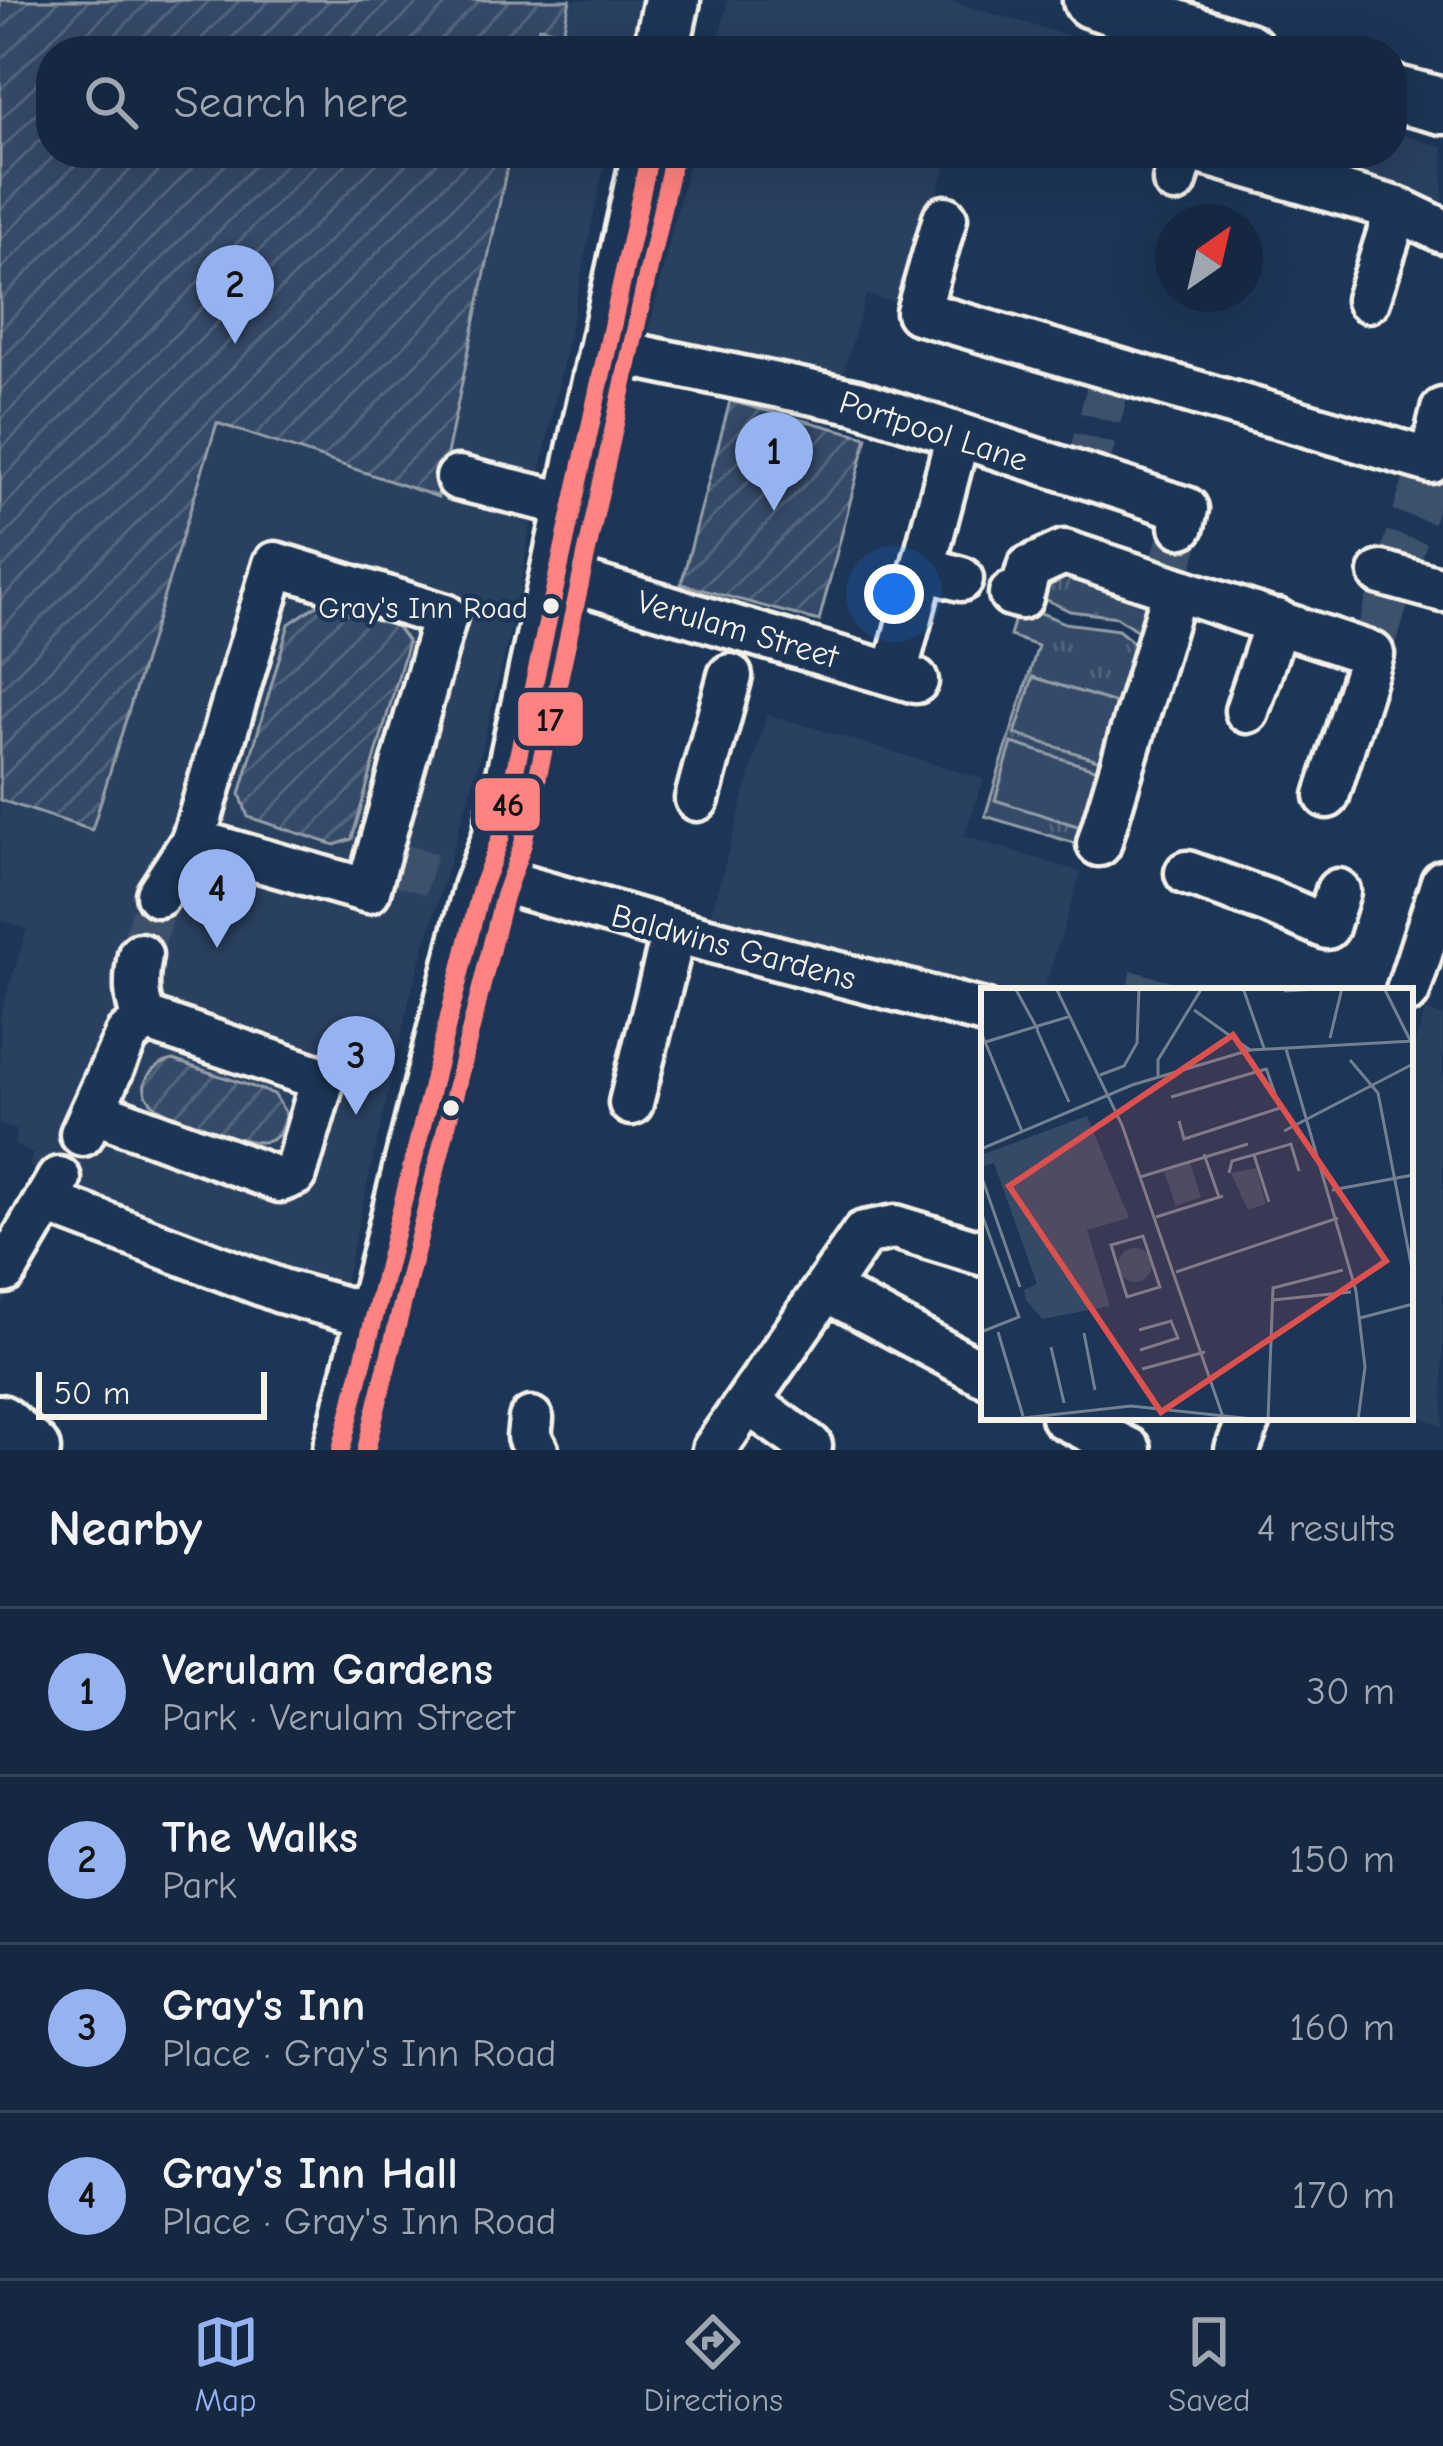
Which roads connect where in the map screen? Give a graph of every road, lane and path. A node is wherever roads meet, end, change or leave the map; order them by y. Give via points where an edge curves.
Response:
1 (672, 0) edge
2 (688, 0) edge
3 (1091, 0) edge
4 (664, 36) edge
5 (686, 36) edge
6 (1201, 36) edge
7 (1407, 97) edge
8 (1443, 106) edge
9 (647, 168) edge
10 (1264, 168) edge
11 (1397, 209) junction
12 (945, 218) dead end
13 (1443, 231) edge
14 (1368, 301) dead end
15 (608, 350) junction
16 (1443, 410) edge
17 (958, 435) junction
18 (458, 478) dead end
19 (574, 506) junction
20 (1184, 517) dead end
21 (560, 576) junction
22 (1388, 581) dead end
23 (1170, 582) junction
24 (1443, 590) edge
25 (1011, 594) dead end
26 (1276, 622) junction
27 (737, 649) junction
28 (1247, 711) dead end
29 (1327, 796) dead end
30 (697, 799) dead end
31 (194, 841) junction
32 (1099, 844) dead end
33 (1187, 873) dead end
34 (470, 881) junction
35 (1443, 882) edge
36 (1338, 891) dead end
37 (158, 895) tunnel mouth
38 (674, 931) junction
39 (140, 955) tunnel mouth
40 (1421, 987) edge
41 (981, 1011) edge
42 (146, 1019) junction
43 (632, 1103) dead end
44 (981, 1252) edge
45 (5, 1271) dead end
46 (827, 1290) junction
47 (374, 1317) junction
48 (981, 1372) edge
49 (749, 1403) junction
50 (1077, 1420) edge
51 (1249, 1420) edge
52 (0, 1423) edge
53 (810, 1445) dead end
54 (32, 1450) edge
55 (341, 1450) edge
56 (714, 1450) edge
57 (1129, 1450) edge
58 (1238, 1450) edge

1 - 4 main road
2 - 5 main road
3 - 6 main road
7 - 8 main road
9 - 15 main road
10 - 11 street
11 - 13 street
11 - 14 street
12 - 16 street via 918,312 1333,422 1431,461
15 - 17 street, Portpool Lane via 857,402
15 - 19 main road
17 - 20 street, Portpool Lane
17 - 27 street, Verulam Street via 942,573 905,678
18 - 19 street
19 - 21 main road
21 - 27 street, Verulam Street
21 - 34 main road via 500,839
22 - 24 street
23 - 25 street via 1064,552 1029,568 1021,597
23 - 26 street
23 - 32 street
26 - 28 street
26 - 29 street via 1374,646
27 - 30 street
31 - 31 street via 275,564 445,616 385,860 368,891
31 - 37 street
33 - 36 street via 1327,927
34 - 38 street, Baldwins Gardens
34 - 47 main road
35 - 40 street
38 - 41 street, Baldwins Gardens
38 - 43 street
39 - 42 street via 136,977
42 - 42 street via 317,1077 295,1174 280,1180 88,1122 127,1035
44 - 46 street via 878,1228 864,1233
45 - 47 street via 53,1190 281,1292
46 - 48 street
46 - 49 street
47 - 55 main road
49 - 53 street
49 - 56 street
50 - 57 street
51 - 58 street
52 - 54 main road

